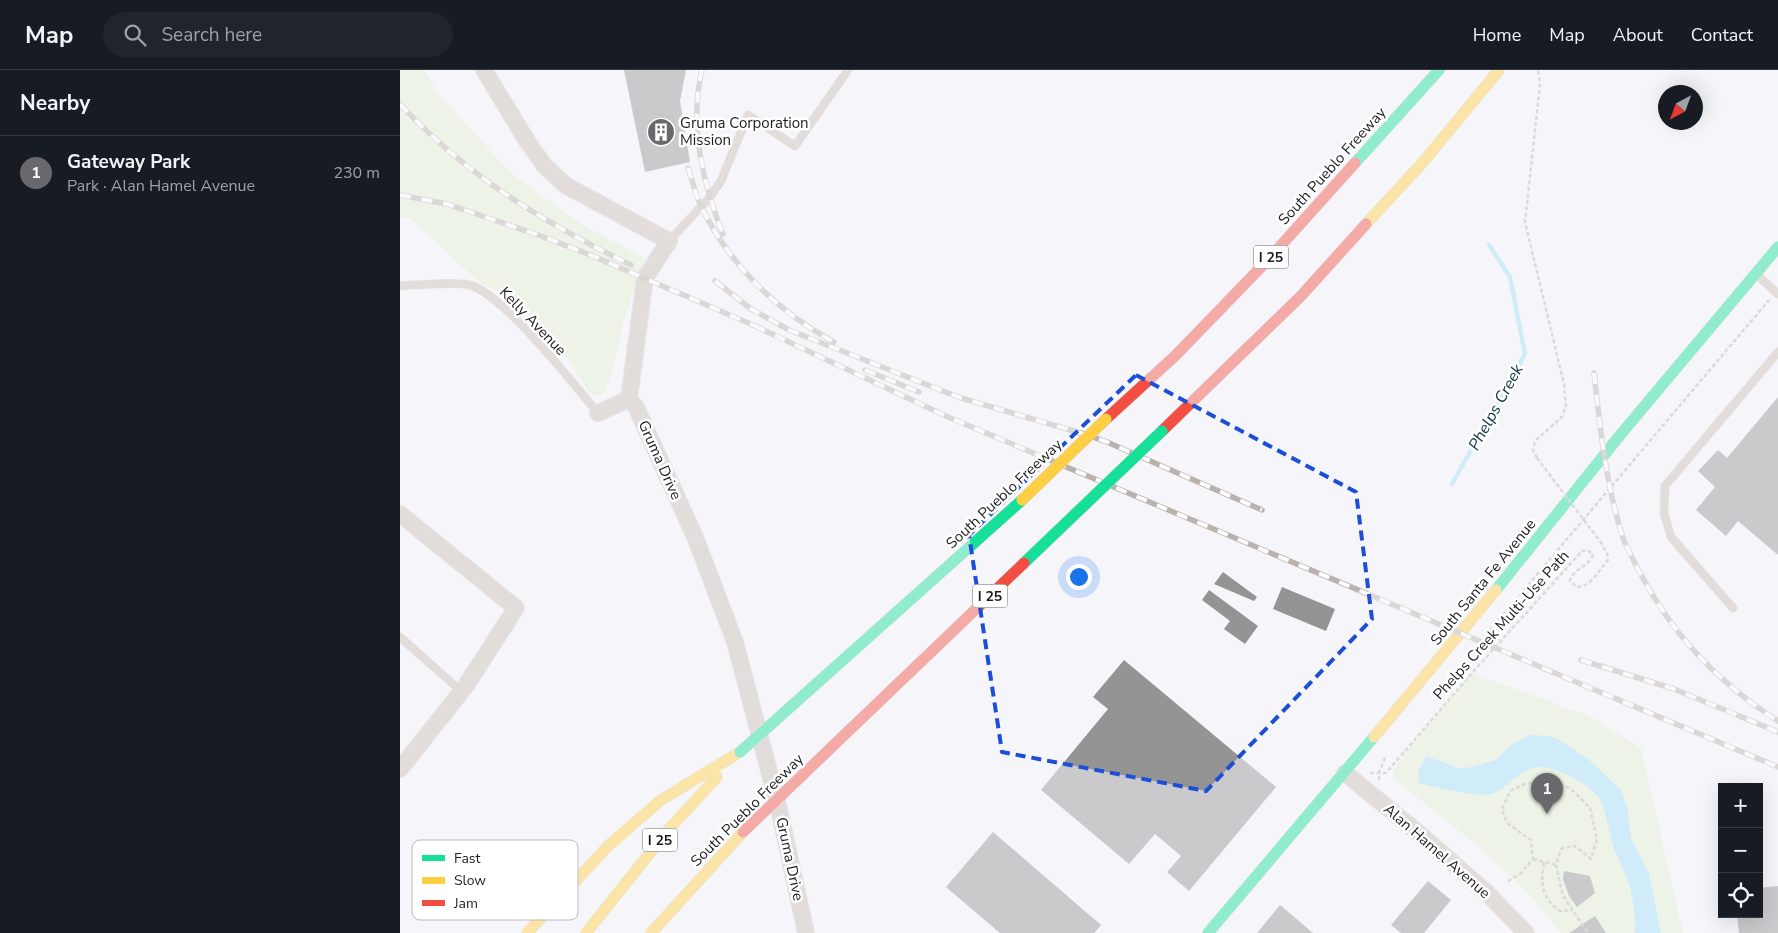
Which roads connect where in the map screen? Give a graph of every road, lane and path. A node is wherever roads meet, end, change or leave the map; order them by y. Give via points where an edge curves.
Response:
1 (484, 70) edge
2 (848, 70) edge
3 (1439, 70) edge
4 (1499, 70) edge
5 (1538, 70) edge
6 (669, 241) junction
7 (1778, 247) edge
8 (1756, 274) junction
9 (400, 286) edge
10 (1777, 293) edge
11 (1778, 352) edge
12 (629, 399) junction
13 (598, 414) joint
14 (400, 514) edge
15 (1733, 608) dead end
16 (1485, 636) dead end
17 (400, 637) edge
18 (462, 692) junction
19 (740, 752) junction
20 (1388, 752) dead end
21 (400, 769) edge
22 (1345, 773) junction
23 (1379, 773) junction
24 (1381, 783) dead end
25 (743, 832) junction
26 (1533, 859) junction
27 (1544, 863) junction
28 (1556, 865) junction
29 (578, 878) edge
30 (1508, 881) dead end
31 (702, 894) dead end
32 (1573, 910) junction
33 (539, 920) edge
34 (527, 933) edge
35 (586, 933) edge
36 (651, 933) edge
37 (806, 933) edge
38 (1208, 933) edge
39 (1526, 933) edge
40 (1588, 933) edge

1 - 6 street via 527,141 565,185
2 - 6 lane via 795,146 748,115 721,181
3 - 19 main road, South Pueblo Freeway / I 25, bridge via 1261,268 1175,356 1006,514
4 - 25 main road, South Pueblo Freeway / I 25, bridge via 1424,161 1301,296
5 - 23 path, Phelps Creek Multi-Use Path, bridge via 1540,84 1525,222 1564,384 1566,405 1562,417 1534,441 1534,450 1602,544 1608,560 1589,583 1577,588 1570,581 1571,576 1593,555 1588,550 1582,551 1393,766 1386,773
6 - 12 street via 644,278
7 - 8 main road, South Santa Fe Avenue
8 - 10 lane
8 - 22 main road, South Santa Fe Avenue
9 - 13 lane, Kelly Avenue via 468,284 481,289 526,331
10 - 16 path
11 - 15 lane via 1665,486 1664,512 1672,537
12 - 13 street
12 - 37 street, Gruma Drive via 636,407 694,537 735,642 779,809
14 - 18 street via 516,608
17 - 18 lane
18 - 21 street
19 - 29 main road via 661,800 608,846
19 - 35 main road, South Pueblo Freeway / I 25 via 669,829
20 - 23 path
22 - 23 path
22 - 38 main road, South Santa Fe Avenue
22 - 39 street, Alan Hamel Avenue via 1487,893
23 - 24 path
25 - 31 main road
25 - 36 main road, South Pueblo Freeway / I 25
26 - 27 path
26 - 28 path via 1531,840 1507,823 1502,809 1510,791 1524,784 1550,781 1570,788 1590,808 1597,839 1591,859 1575,846 1561,848
26 - 30 path via 1519,876
27 - 28 path
27 - 32 path via 1541,878 1546,898 1560,912
28 - 32 path via 1563,896
32 - 40 path
33 - 34 main road

